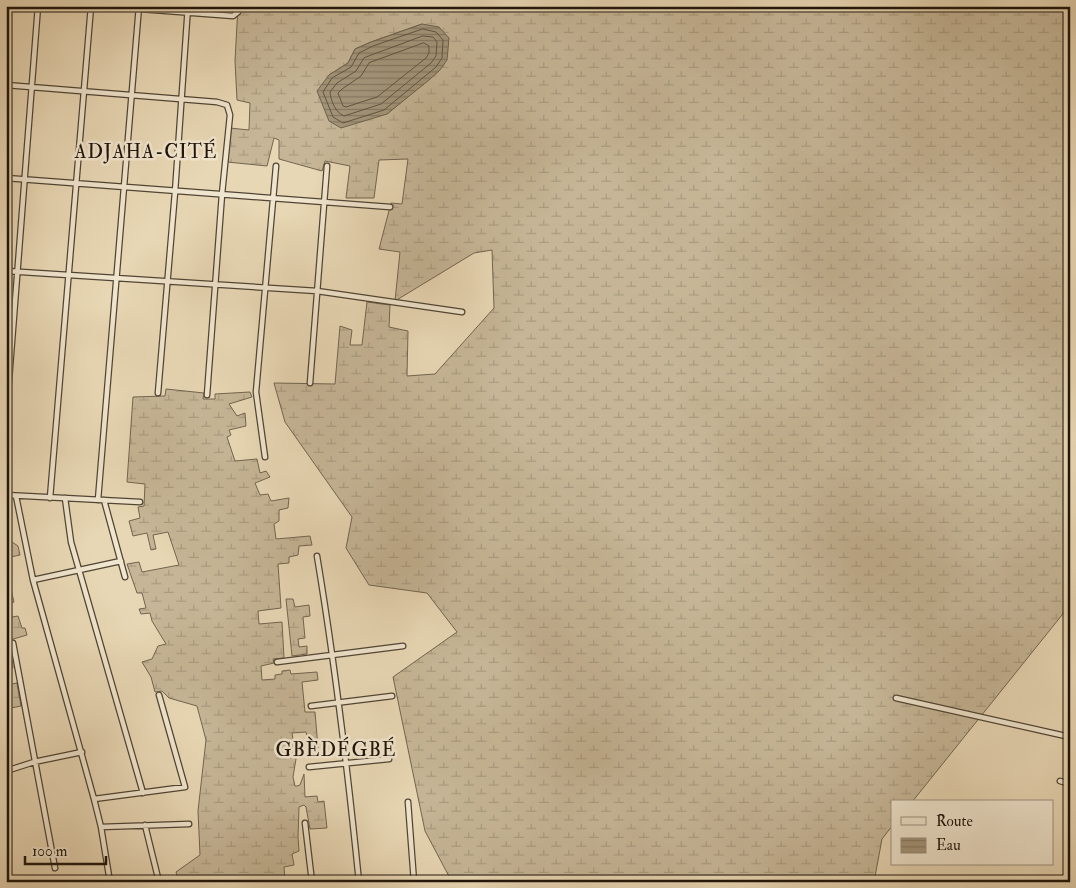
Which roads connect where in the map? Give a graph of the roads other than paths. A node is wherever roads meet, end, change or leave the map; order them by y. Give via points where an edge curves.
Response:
1 (38, 6) edge
2 (91, 6) edge
3 (100, 6) edge
4 (188, 6) edge
5 (240, 6) edge
6 (139, 8) edge
7 (187, 13) junction
8 (6, 85) edge
9 (32, 87) junction
10 (85, 91) junction
11 (132, 95) junction
12 (180, 98) junction
13 (276, 166) dead end
14 (327, 166) dead end
15 (6, 178) edge
16 (24, 179) junction
17 (77, 183) junction
18 (124, 187) junction
19 (176, 192) junction
20 (222, 194) junction
21 (273, 198) junction
22 (324, 202) junction
23 (390, 207) dead end
24 (6, 272) edge
25 (18, 272) junction
26 (68, 275) junction
27 (117, 278) junction
28 (168, 282) junction
29 (215, 285) junction
30 (265, 288) junction
31 (317, 291) junction
32 (462, 312) dead end
33 (310, 383) dead end
34 (158, 393) dead end
35 (207, 395) dead end
36 (6, 419) edge
37 (265, 456) dead end
38 (6, 495) edge
39 (16, 496) junction
40 (50, 498) junction
41 (65, 498) junction
42 (101, 500) junction
43 (140, 502) dead end
44 (317, 556) dead end
45 (121, 561) junction
46 (79, 570) junction
47 (125, 577) dead end
48 (33, 580) junction
49 (12, 643) dead end
50 (404, 646) dead end
51 (333, 654) junction
52 (277, 662) dead end
53 (159, 695) dead end
54 (392, 696) dead end
55 (896, 698) dead end
56 (338, 703) junction
57 (311, 706) dead end
58 (1070, 737) edge
59 (82, 752) junction
60 (389, 759) dead end
61 (34, 762) junction
62 (347, 763) junction
63 (309, 767) dead end
64 (6, 771) edge
65 (1060, 781) dead end
66 (1070, 784) edge
67 (142, 793) junction
68 (94, 799) junction
69 (408, 802) dead end
70 (305, 823) dead end
71 (189, 824) dead end
72 (145, 825) junction
73 (101, 827) junction
74 (55, 868) dead end
75 (110, 882) edge
76 (159, 882) edge
77 (312, 882) edge
78 (359, 882) edge
79 (414, 882) edge

1 - 9 street
2 - 10 street
3 - 6 street
4 - 7 street
5 - 7 street via 232,16
6 - 7 street
6 - 11 street
7 - 12 street
8 - 9 street
9 - 10 street
9 - 16 street
10 - 11 street
10 - 17 street
11 - 12 street
11 - 18 street
12 - 19 street
12 - 20 street via 227,105 230,115
13 - 21 street
14 - 22 street
15 - 16 street
16 - 17 street
16 - 25 street
17 - 18 street
17 - 26 street
18 - 19 street
18 - 27 street
19 - 20 street
19 - 28 street
20 - 21 street
20 - 29 street
21 - 22 street
21 - 30 street
22 - 23 street
22 - 31 street
24 - 25 street
25 - 26 street
25 - 36 street
26 - 27 street
26 - 40 street
27 - 28 street
27 - 42 street
28 - 29 street
28 - 34 street
29 - 30 street
29 - 35 street
30 - 31 street
30 - 37 street via 256,392
31 - 32 street
31 - 33 street
38 - 39 street
39 - 40 street
39 - 48 street
40 - 41 street
41 - 42 street
41 - 46 street via 71,542
42 - 43 street
42 - 45 street
44 - 51 street
45 - 46 street
45 - 47 street
46 - 48 street
46 - 67 street
48 - 59 street
49 - 61 street
50 - 51 street
51 - 52 street
51 - 56 street
53 - 67 street via 186,787
54 - 56 street
55 - 58 street
56 - 57 street
56 - 62 street
59 - 61 street
59 - 68 street
60 - 62 street
61 - 64 street
61 - 74 street
62 - 63 street
62 - 78 street
65 - 66 street
67 - 68 street
68 - 73 street
69 - 79 street
70 - 77 street
71 - 72 street
72 - 73 street
72 - 76 street
73 - 75 street

